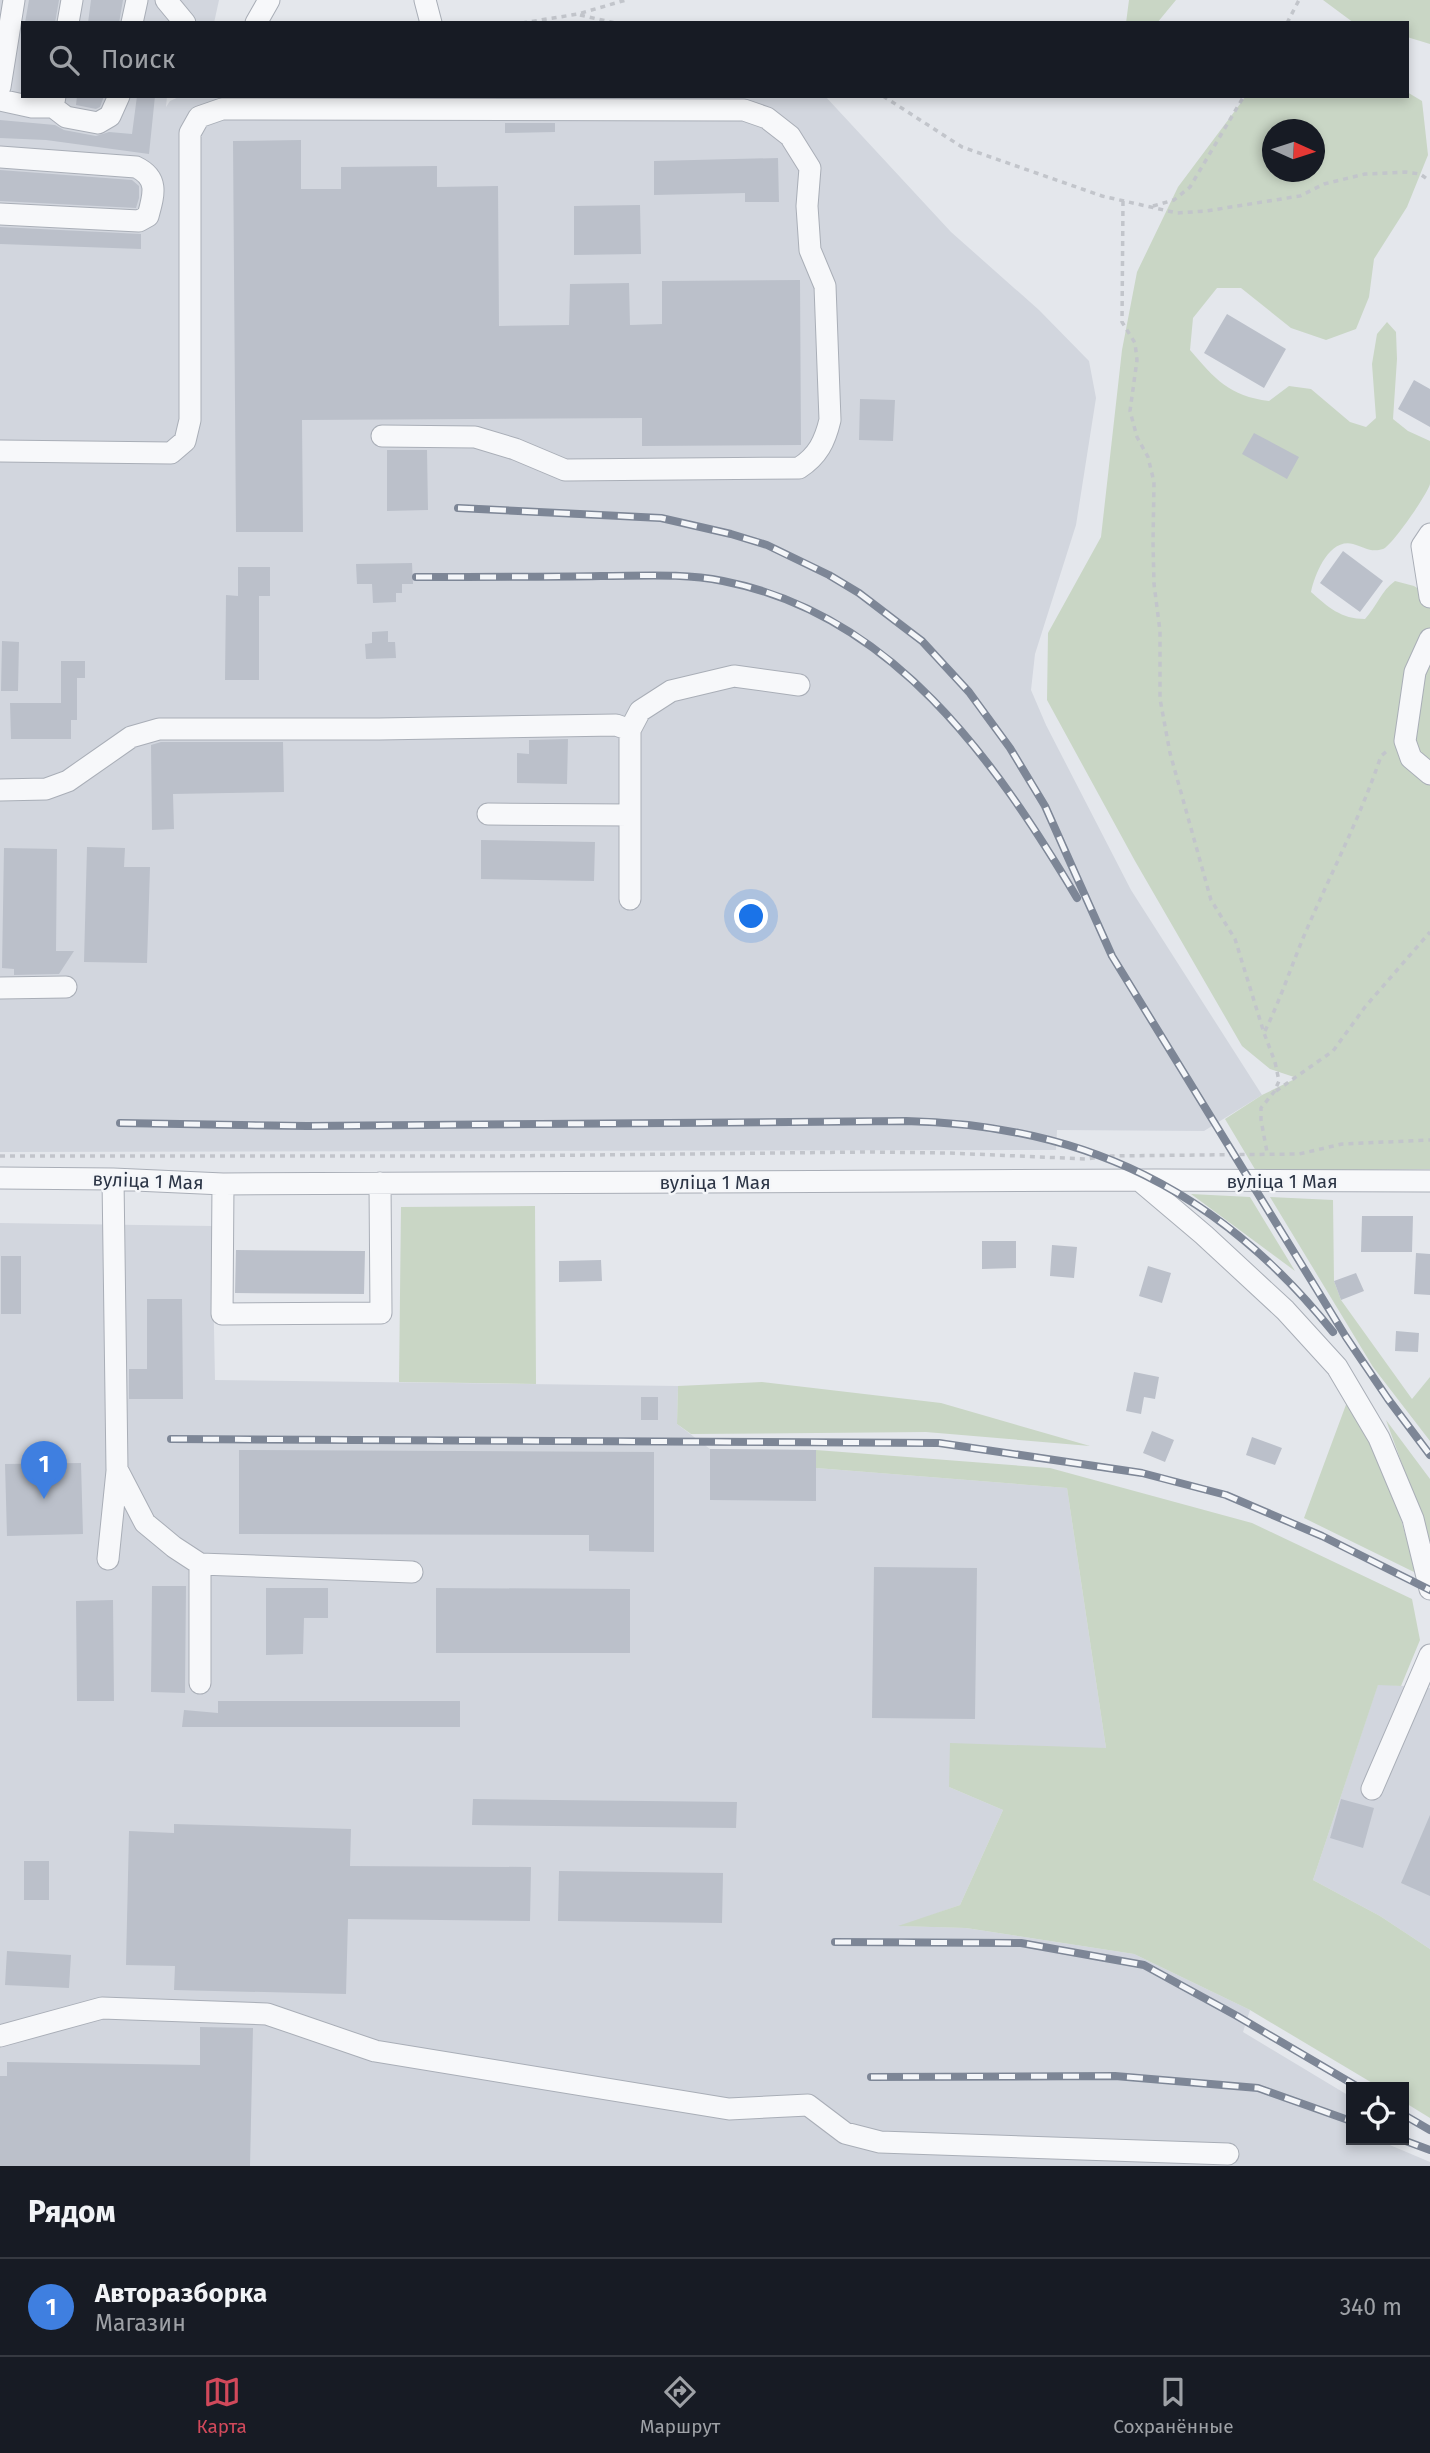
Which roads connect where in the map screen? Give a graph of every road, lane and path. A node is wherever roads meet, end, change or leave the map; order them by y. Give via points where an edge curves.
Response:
1 (14, 0) edge
2 (72, 0) edge
3 (138, 0) edge
4 (166, 0) edge
5 (425, 0) edge
6 (626, 0) edge
7 (1299, 0) edge
8 (270, 1) edge
9 (578, 14) junction
10 (68, 21) edge
11 (133, 21) edge
12 (183, 21) edge
13 (257, 21) edge
14 (430, 21) edge
15 (534, 21) edge
16 (607, 21) edge
17 (1288, 21) edge
18 (0, 87) edge
19 (118, 98) edge
20 (886, 98) edge
21 (1243, 98) edge
22 (0, 100) edge
23 (54, 102) edge
24 (0, 157) edge
25 (1430, 181) edge
26 (1123, 201) junction
27 (1150, 207) junction
28 (0, 214) edge
29 (382, 436) dead end
30 (0, 450) edge
31 (1430, 534) edge
32 (1430, 597) edge
33 (1430, 639) edge
34 (799, 685) dead end
35 (630, 730) junction
36 (1405, 741) junction
37 (1430, 774) edge
38 (0, 790) edge
39 (488, 814) dead end
40 (630, 815) junction
41 (630, 899) dead end
42 (1430, 932) edge
43 (66, 987) dead end
44 (0, 988) edge
45 (1264, 1033) junction
46 (1274, 1092) junction
47 (1430, 1140) edge
48 (1267, 1152) junction
49 (0, 1156) edge
50 (0, 1178) edge
51 (113, 1179) junction
52 (1139, 1180) junction
53 (1430, 1181) edge
54 (380, 1183) junction
55 (223, 1184) junction
56 (117, 1469) junction
57 (108, 1559) dead end
58 (200, 1564) junction
59 (412, 1572) dead end
60 (1430, 1589) edge
61 (1430, 1655) edge
62 (200, 1683) dead end
63 (1372, 1790) dead end
64 (0, 2036) edge
65 (1228, 2154) dead end

1 - 18 street
2 - 10 street
3 - 11 street
4 - 12 street
5 - 14 street
6 - 9 path
7 - 17 path
8 - 13 street
9 - 15 path
9 - 16 path
19 - 23 street via 110,116 98,123 66,117
20 - 26 path via 962,147
21 - 27 path via 1190,187 1174,200
22 - 23 street via 32,107
24 - 28 street via 136,167 148,173 153,183 148,216 139,221
25 - 27 path via 1420,174 1365,174 1324,184 1300,196 1206,211 1177,213
26 - 27 path
26 - 45 path via 1122,322 1135,343 1137,360 1130,411 1154,482 1160,699 1170,753 1211,901 1235,939
29 - 30 street via 475,437 565,470 799,468 812,460 825,441 830,420 825,286 810,250 810,168 790,136 767,118 744,110 222,109 199,117 190,133 190,420 185,441 171,453
31 - 32 street via 1422,546
33 - 36 street via 1415,672
34 - 35 street via 734,676 671,691 640,711
35 - 38 street via 616,725 159,729 131,737 68,781 46,789
35 - 40 street
36 - 37 street via 1411,758
36 - 45 path via 1381,756
39 - 40 street
40 - 41 street
42 - 46 path via 1333,1051
43 - 44 street
45 - 46 path via 1279,1081
46 - 48 path via 1261,1108
47 - 48 path via 1342,1144 1299,1154
48 - 49 path via 1087,1159 869,1152
50 - 51 street, вуліца 1 Мая
51 - 55 street, вуліца 1 Мая
51 - 56 street
52 - 53 street, вуліца 1 Мая
52 - 54 street, вуліца 1 Мая
52 - 60 street via 1285,1310 1337,1367 1379,1438 1413,1519
54 - 55 street, вуліца 1 Мая
54 - 55 street via 381,1313 236,1314 222,1314
56 - 57 street
56 - 58 street via 145,1523
58 - 59 street
58 - 62 street
61 - 63 street
64 - 65 street via 102,2008 267,2014 375,2051 729,2109 808,2105 845,2133 880,2142

